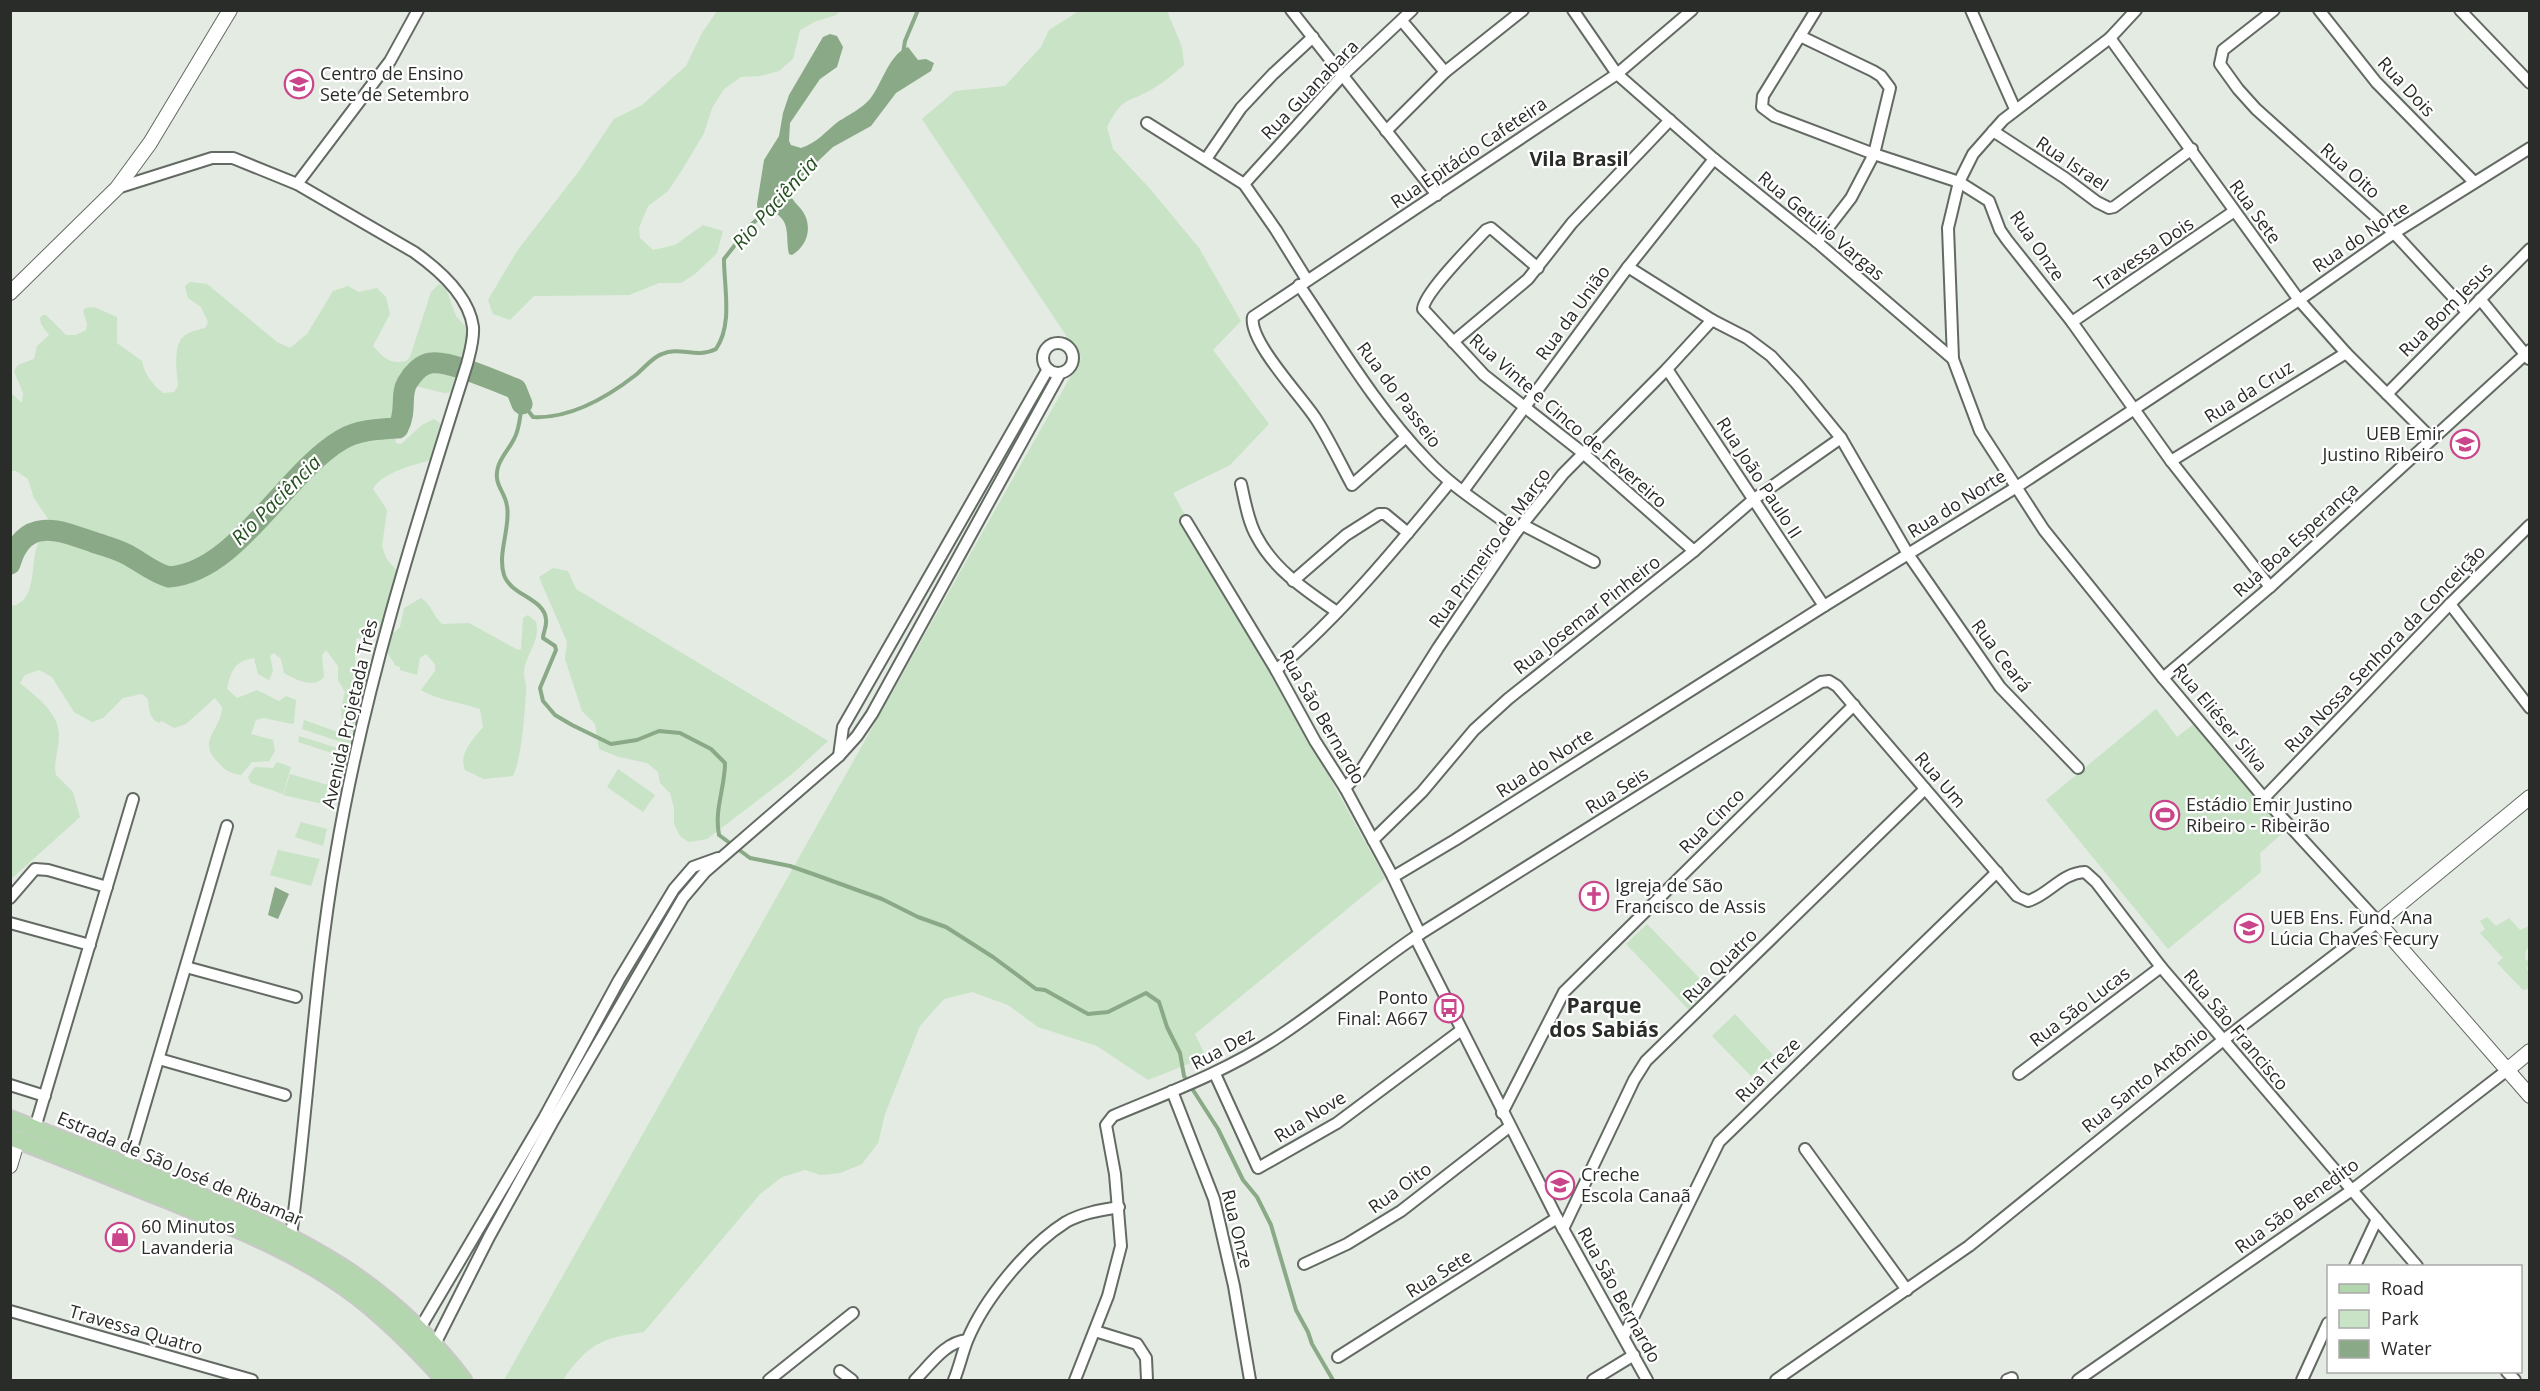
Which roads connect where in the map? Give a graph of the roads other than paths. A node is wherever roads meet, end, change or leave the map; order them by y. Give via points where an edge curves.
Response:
1 (230, 10) edge
2 (418, 10) edge
3 (1412, 10) edge
4 (1523, 10) edge
5 (1573, 10) edge
6 (1692, 10) edge
7 (1816, 10) edge
8 (1971, 10) edge
9 (2136, 10) edge
10 (2274, 10) edge
11 (2319, 10) edge
12 (2460, 10) edge
13 (1292, 11) edge
14 (1402, 21) junction
15 (1800, 36) junction
16 (1313, 37) junction
17 (2110, 38) junction
18 (1445, 72) junction
19 (1617, 74) junction
20 (1342, 76) junction
21 (2529, 83) edge
22 (2015, 109) junction
23 (1670, 120) junction
24 (1147, 123) dead end
25 (1386, 131) junction
26 (1993, 131) junction
27 (2529, 148) edge
28 (2192, 149) junction
29 (1874, 154) junction
30 (1206, 159) junction
31 (1714, 159) junction
32 (1959, 182) junction
33 (2474, 182) junction
34 (297, 184) junction
35 (1244, 184) junction
36 (117, 188) junction
37 (1437, 195) junction
38 (2234, 212) junction
39 (2394, 233) junction
40 (1817, 242) junction
41 (2529, 249) edge
42 (1628, 267) junction
43 (1538, 268) junction
44 (1303, 283) junction
45 (10, 293) edge
46 (2480, 299) junction
47 (2299, 300) junction
48 (2467, 312) junction
49 (1712, 320) junction
50 (2072, 322) junction
51 (1453, 342) junction
52 (2346, 353) junction
53 (2528, 355) edge
54 (1953, 359) junction
55 (1048, 369) junction
56 (1667, 369) junction
57 (1060, 373) junction
58 (2387, 394) junction
59 (1523, 408) junction
60 (2133, 409) junction
61 (1406, 437) junction
62 (1841, 438) junction
63 (2432, 439) junction
64 (1582, 453) junction
65 (2171, 461) junction
66 (1450, 482) junction
67 (1241, 484) dead end
68 (2015, 488) junction
69 (1463, 491) junction
70 (1754, 499) junction
71 (1186, 521) dead end
72 (2529, 525) edge
73 (1520, 528) junction
74 (1408, 533) junction
75 (1694, 552) junction
76 (1908, 554) junction
77 (1594, 562) dead end
78 (1293, 581) junction
79 (2270, 587) junction
80 (2450, 604) junction
81 (1824, 606) junction
82 (1337, 612) junction
83 (1275, 670) junction
84 (2163, 678) junction
85 (1837, 686) joint
86 (1854, 705) junction
87 (2529, 708) edge
88 (839, 756) junction
89 (2078, 768) dead end
90 (1345, 788) junction
91 (1925, 789) junction
92 (2529, 797) edge
93 (2264, 798) junction
94 (133, 799) dead end
95 (227, 826) dead end
96 (1373, 840) junction
97 (1997, 872) junction
98 (1393, 877) junction
99 (107, 887) junction
100 (2017, 896) joint
101 (10, 898) edge
102 (2378, 922) junction
103 (10, 923) edge
104 (1417, 936) junction
105 (90, 945) junction
106 (186, 967) junction
107 (2161, 967) junction
108 (296, 997) dead end
109 (1460, 1031) junction
110 (2222, 1041) junction
111 (2529, 1052) edge
112 (159, 1059) junction
113 (2506, 1071) junction
114 (1215, 1074) junction
115 (2019, 1074) dead end
116 (10, 1085) edge
117 (1177, 1089) junction
118 (285, 1095) dead end
119 (45, 1096) junction
120 (2529, 1096) edge
121 (1502, 1113) junction
122 (10, 1119) edge
123 (1509, 1127) junction
124 (35, 1128) junction
125 (14, 1138) edge
126 (1805, 1149) dead end
127 (127, 1165) junction
128 (10, 1166) edge
129 (2352, 1190) junction
130 (1119, 1208) junction
131 (496, 1211) junction
132 (1557, 1218) junction
133 (2377, 1219) junction
134 (1563, 1229) junction
135 (478, 1231) junction
136 (291, 1236) junction
137 (489, 1237) junction
138 (1304, 1264) dead end
139 (2355, 1265) edge
140 (2416, 1265) edge
141 (1907, 1290) junction
142 (10, 1311) edge
143 (853, 1313) dead end
144 (2327, 1325) edge
145 (419, 1330) junction
146 (1095, 1331) junction
147 (1624, 1336) junction
148 (967, 1340) junction
149 (434, 1346) junction
150 (1634, 1355) junction
151 (1338, 1357) dead end
152 (840, 1371) dead end
153 (252, 1380) edge
154 (445, 1380) edge
155 (463, 1380) edge
156 (769, 1380) edge
157 (852, 1380) edge
158 (915, 1380) edge
159 (954, 1380) edge
160 (1075, 1380) edge
161 (1147, 1380) edge
162 (1250, 1380) edge
163 (1593, 1380) edge
164 (1647, 1380) edge
165 (1776, 1380) edge
166 (2078, 1380) edge
167 (2301, 1380) edge

1 - 36 street via 150,143
2 - 34 street via 390,61
3 - 14 street, Rua Guanabara
4 - 18 street
5 - 19 street, Rua Getúlio Vargas
6 - 19 street, Rua Epitácio Cafeteira
7 - 15 street
8 - 22 street
9 - 17 street
10 - 39 street, Rua Oito via 2223,50 2220,64 2256,109
11 - 33 street, Rua Dois via 2376,82
12 - 21 street
13 - 16 street
14 - 18 street
14 - 20 street, Rua Guanabara
15 - 29 street via 1881,76 1890,88
15 - 29 street, Rua Onze via 1763,96 1762,106 1774,116
16 - 20 street
16 - 30 street via 1241,108
17 - 22 street
17 - 28 street, Rua Sete
18 - 25 street
19 - 23 street, Rua Getúlio Vargas
19 - 37 street, Rua Epitácio Cafeteira
20 - 25 street
20 - 35 street, Rua Guanabara
22 - 26 street
23 - 31 street, Rua Getúlio Vargas
23 - 43 street via 1572,223
24 - 30 street, Rua do Passeio
25 - 37 street
26 - 28 street, Rua Israel via 2109,207
26 - 32 street via 1973,154
27 - 33 street, Rua do Norte
28 - 38 street, Rua Sete
29 - 32 street, Rua Onze
29 - 40 street via 1851,198
30 - 35 street, Rua do Passeio
31 - 40 street, Rua Getúlio Vargas
31 - 42 street, Rua da União
32 - 50 street, Rua Onze via 1989,201 2000,230
32 - 54 street via 1948,228
33 - 39 street, Rua do Norte
34 - 36 street via 241,160 223,157
34 - 136 street, Avenida Projetada Três via 430,264 457,293 472,324 472,345 384,637 343,815 329,897
35 - 44 street, Rua do Passeio via 1276,230
36 - 45 street
37 - 44 street, Rua Epitácio Cafeteira
38 - 47 street, Rua Sete
38 - 50 street, Travessa Dois
39 - 47 street, Rua do Norte
39 - 48 street, Rua Oito
40 - 54 street, Rua Getúlio Vargas
41 - 46 street, Rua Bom Jesus
42 - 49 street, Rua Ceará
42 - 59 street, Rua da União
43 - 51 street
43 - 51 street, Rua Vinte e Cinco de Fevereiro via 1491,228 1486,230 1423,304 1424,311
44 - 61 street, Rua do Passeio via 1359,373
44 - 61 street, Rua Epitácio Cafeteira via 1256,313 1252,321 1276,367 1317,420 1352,485
46 - 48 street, Rua Bom Jesus
46 - 53 street
47 - 52 street, Rua Sete
47 - 60 street, Rua do Norte
48 - 58 street, Rua Bom Jesus
49 - 56 street, Rua Primeiro de Março
49 - 62 street, Rua Ceará via 1771,356
50 - 60 street, Rua Onze
51 - 59 street, Rua Vinte e Cinco de Fevereiro
52 - 58 street, Rua Sete
52 - 65 street, Rua da Cruz
53 - 63 street, Rua Boa Esperança
54 - 68 street, Rua Getúlio Vargas via 1980,431
55 - 57 street
55 - 57 street via 1043,361 1045,350 1059,343 1070,349 1073,361
55 - 88 street via 843,727
56 - 64 street, Rua Primeiro de Março
56 - 70 street, Rua João Paulo II
57 - 88 street via 872,714
58 - 63 street, Rua Sete
59 - 64 street, Rua Vinte e Cinco de Fevereiro
59 - 69 street, Rua da União
60 - 65 street, Rua Onze
60 - 68 street, Rua do Norte
61 - 66 street, Rua do Passeio
62 - 70 street, Rua Josemar Pinheiro
62 - 76 street, Rua Ceará
63 - 79 street, Rua Boa Esperança
64 - 73 street, Rua Primeiro de Março
64 - 75 street, Rua Vinte e Cinco de Fevereiro
65 - 79 street, Rua Onze
66 - 69 street, Rua do Passeio
66 - 74 street
67 - 78 street via 1256,536
68 - 76 street, Rua do Norte
68 - 84 street, Rua Eliéser Silva
69 - 73 street, Rua do Passeio
70 - 75 street, Rua Josemar Pinheiro
70 - 81 street, Rua João Paulo II
71 - 83 street, Rua São Bernardo
72 - 80 street, Rua Nossa Senhora da Conceição
73 - 77 street, Rua do Passeio
73 - 90 street, Rua Primeiro de Março via 1360,772
74 - 78 street via 1385,514 1379,514 1346,535
74 - 82 street
75 - 96 street, Rua Josemar Pinheiro via 1474,730 1422,792
76 - 81 street, Rua do Norte
76 - 89 street, Rua Ceará via 2000,687
78 - 82 street
79 - 84 street, Rua Boa Esperança
80 - 87 street
80 - 93 street, Rua Nossa Senhora da Conceição
81 - 98 street, Rua do Norte
82 - 83 street
83 - 90 street, Rua São Bernardo
84 - 93 street, Rua Eliéser Silva
85 - 86 street, Rua Um
85 - 104 street, Rua Seis via 1821,682
86 - 91 street, Rua Um
86 - 121 street, Rua Cinco via 1564,992
88 - 131 street via 705,872 682,898 613,1004
90 - 96 street, Rua São Bernardo
91 - 97 street, Rua Um
91 - 134 street, Rua Quatro via 1646,1060
92 - 102 street, Rua Santo Antônio
93 - 102 street, Rua Eliéser Silva
94 - 99 street
95 - 106 street
96 - 98 street, Rua São Bernardo
97 - 100 street, Rua Um
97 - 147 street, Rua Treze via 1719,1142
98 - 104 street, Rua São Bernardo
99 - 101 street via 40,868 34,869
99 - 105 street
100 - 107 street, Rua São Francisco via 2028,901 2035,899 2064,878 2085,872
102 - 110 street, Rua Santo Antônio
102 - 113 street, Rua Eliéser Silva
103 - 105 street
104 - 109 street, Rua São Bernardo
104 - 114 street, Rua Dez via 1278,1038
105 - 119 street
106 - 108 street
106 - 112 street
107 - 110 street, Rua São Francisco
107 - 115 street, Rua São Lucas
109 - 114 street, Rua Nove via 1337,1123 1258,1168
109 - 121 street, Rua São Bernardo
110 - 129 street, Rua São Francisco
110 - 141 street, Rua Santo Antônio via 1969,1246
111 - 113 street, Rua São Benedito
112 - 118 street
112 - 127 street
113 - 120 street, Rua Eliéser Silva
113 - 129 street, Rua São Benedito
114 - 117 street, Rua Dez
116 - 119 street
117 - 130 street, Rua Dez via 1113,1116 1106,1125
117 - 162 street, Rua Onze via 1214,1199
119 - 124 street
121 - 123 street, Rua São Bernardo
122 - 124 main road, Estrada de São José de Ribamar
123 - 132 street, Rua São Bernardo
123 - 138 street, Rua Oito via 1401,1211 1347,1244
124 - 127 main road, Estrada de São José de Ribamar
125 - 128 street
125 - 154 main road, Estrada de São José de Ribamar via 250,1233 295,1256 374,1309
126 - 141 street
127 - 136 main road, Estrada de São José de Ribamar
129 - 133 street, Rua São Francisco
129 - 166 street, Rua São Benedito
130 - 146 street, Rua Dez via 1121,1246
130 - 148 street via 1093,1211 1067,1222 1035,1247 991,1300
131 - 135 street
131 - 137 street
132 - 134 street, Rua São Bernardo
132 - 151 street, Rua Sete
133 - 139 street
133 - 140 street, Rua São Francisco
134 - 147 street, Rua São Bernardo
135 - 137 street
135 - 145 street
136 - 145 main road, Estrada de São José de Ribamar via 358,1276
137 - 149 street
141 - 165 street, Rua Santo Antônio
142 - 153 street, Travessa Quatro
143 - 156 street
144 - 167 street
145 - 149 main road, Estrada de São José de Ribamar
146 - 160 street, Rua Dez
146 - 161 street via 1137,1344 1146,1358
147 - 150 street, Rua São Bernardo
148 - 158 street via 947,1348
148 - 159 street
149 - 155 main road, Estrada de São José de Ribamar
150 - 163 street
150 - 164 street, Rua São Bernardo
152 - 157 street

